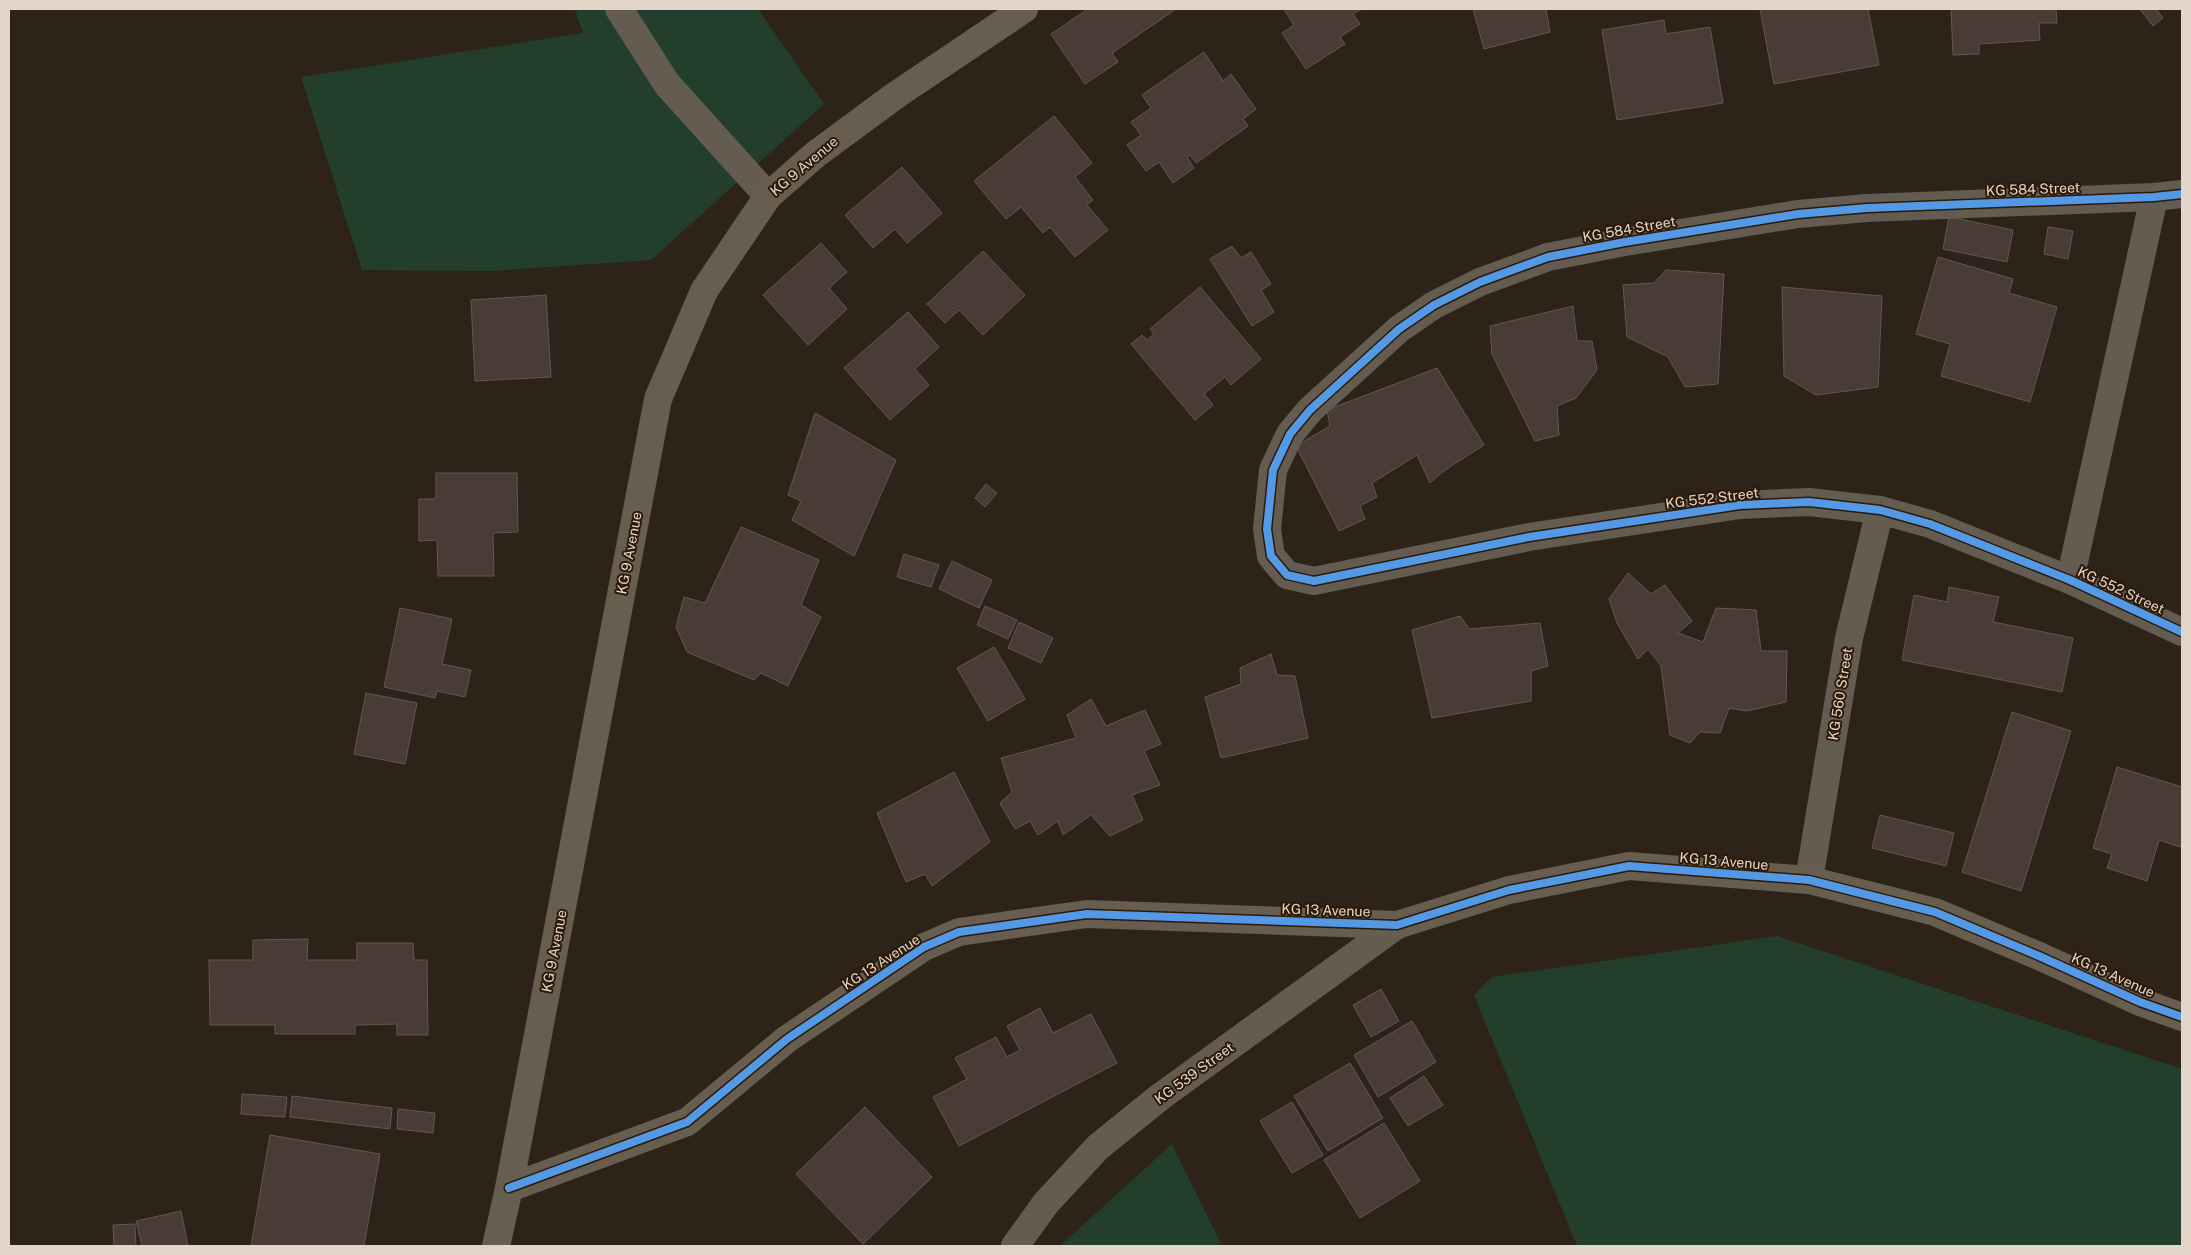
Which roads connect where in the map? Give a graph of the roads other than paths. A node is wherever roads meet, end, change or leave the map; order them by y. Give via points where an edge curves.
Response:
1 (619, 9) edge
2 (1024, 9) edge
3 (2182, 194) edge
4 (768, 196) junction
5 (2154, 197) junction
6 (1880, 510) junction
7 (1287, 575) joint
8 (2070, 580) junction
9 (2182, 632) edge
10 (1809, 880) junction
11 (1397, 924) junction
12 (2182, 1017) edge
13 (509, 1188) junction
14 (496, 1246) edge
15 (1015, 1246) edge

1 - 4 street via 666,84
2 - 4 street, KG 9 Avenue via 896,95 816,154
3 - 5 street, KG 584 Street
4 - 13 street, KG 9 Avenue via 704,291 658,399
5 - 7 street, KG 584 Street via 1868,208 1798,214 1548,257 1480,282 1434,305 1399,328 1310,410 1290,434 1274,470 1267,529 1272,556
5 - 8 street
6 - 7 street, KG 552 Street via 1810,502 1740,505 1529,537 1314,581
6 - 8 street, KG 552 Street via 1930,524
6 - 10 street, KG 560 Street via 1850,638
8 - 9 street, KG 552 Street
10 - 11 street, KG 13 Avenue via 1629,866 1509,890
10 - 12 street, KG 13 Avenue via 1935,912 2140,1002
11 - 13 street, KG 13 Avenue via 1087,914 959,932 924,947 787,1039 687,1122
11 - 15 street, KG 539 Street via 1098,1147 1046,1203
13 - 14 street, KG 9 Avenue

